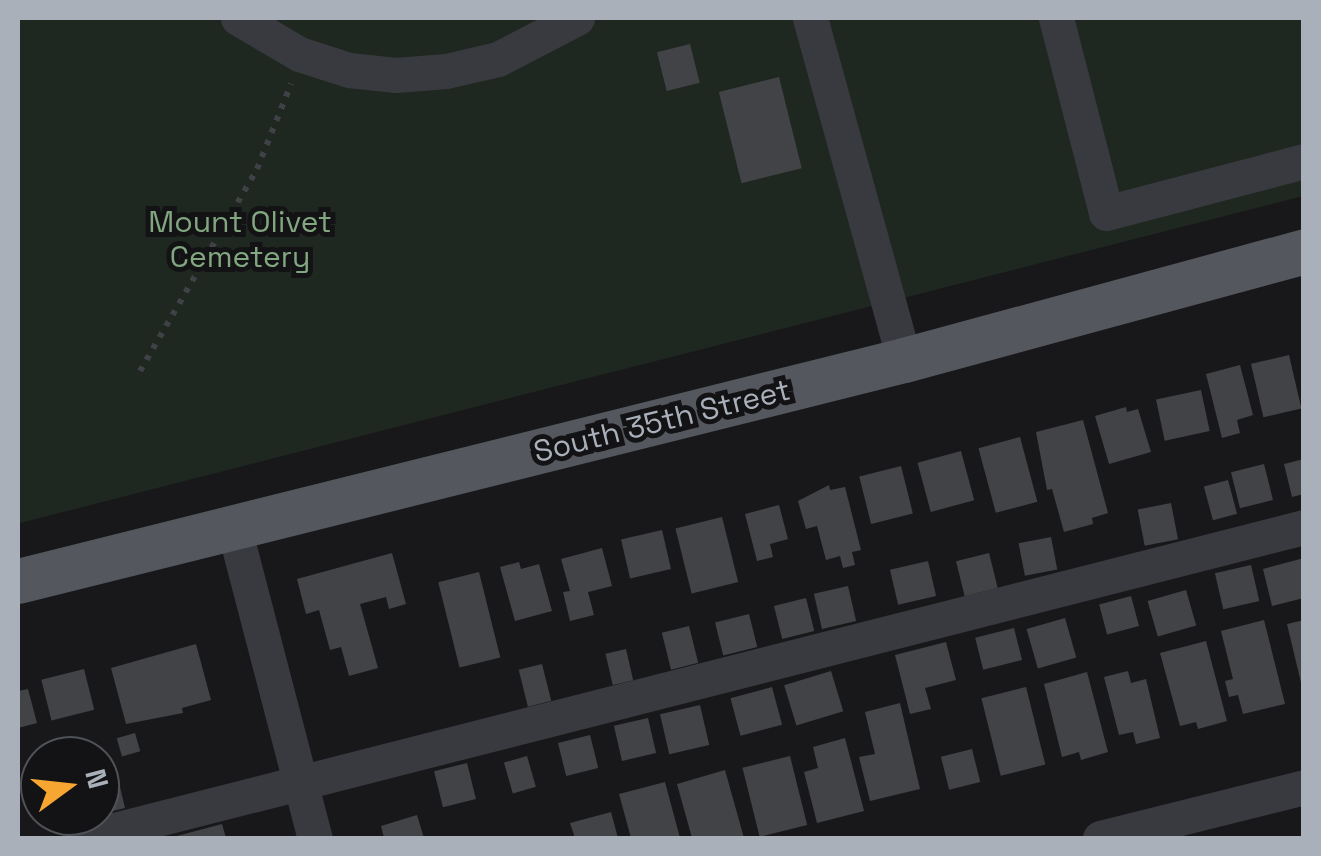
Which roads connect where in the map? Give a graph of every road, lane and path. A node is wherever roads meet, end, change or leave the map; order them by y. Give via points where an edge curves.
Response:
1 (238, 18) edge
2 (578, 18) edge
3 (810, 18) edge
4 (1056, 18) edge
5 (300, 54) junction
6 (1304, 161) edge
7 (1304, 250) edge
8 (904, 360) junction
9 (140, 371) dead end
10 (1304, 527) edge
11 (234, 528) junction
12 (18, 581) edge
13 (300, 784) junction
14 (1304, 787) edge
15 (83, 838) edge
16 (315, 838) edge
17 (1100, 838) edge

1 - 5 street
2 - 5 street via 498,59 446,71 380,74
3 - 8 street
4 - 6 street via 1106,213
5 - 9 path via 257,169
7 - 8 main road, South 35th Street
8 - 11 main road, South 35th Street
10 - 13 street
11 - 12 main road, South 35th Street
11 - 13 street
13 - 15 street
13 - 16 street
14 - 17 street

